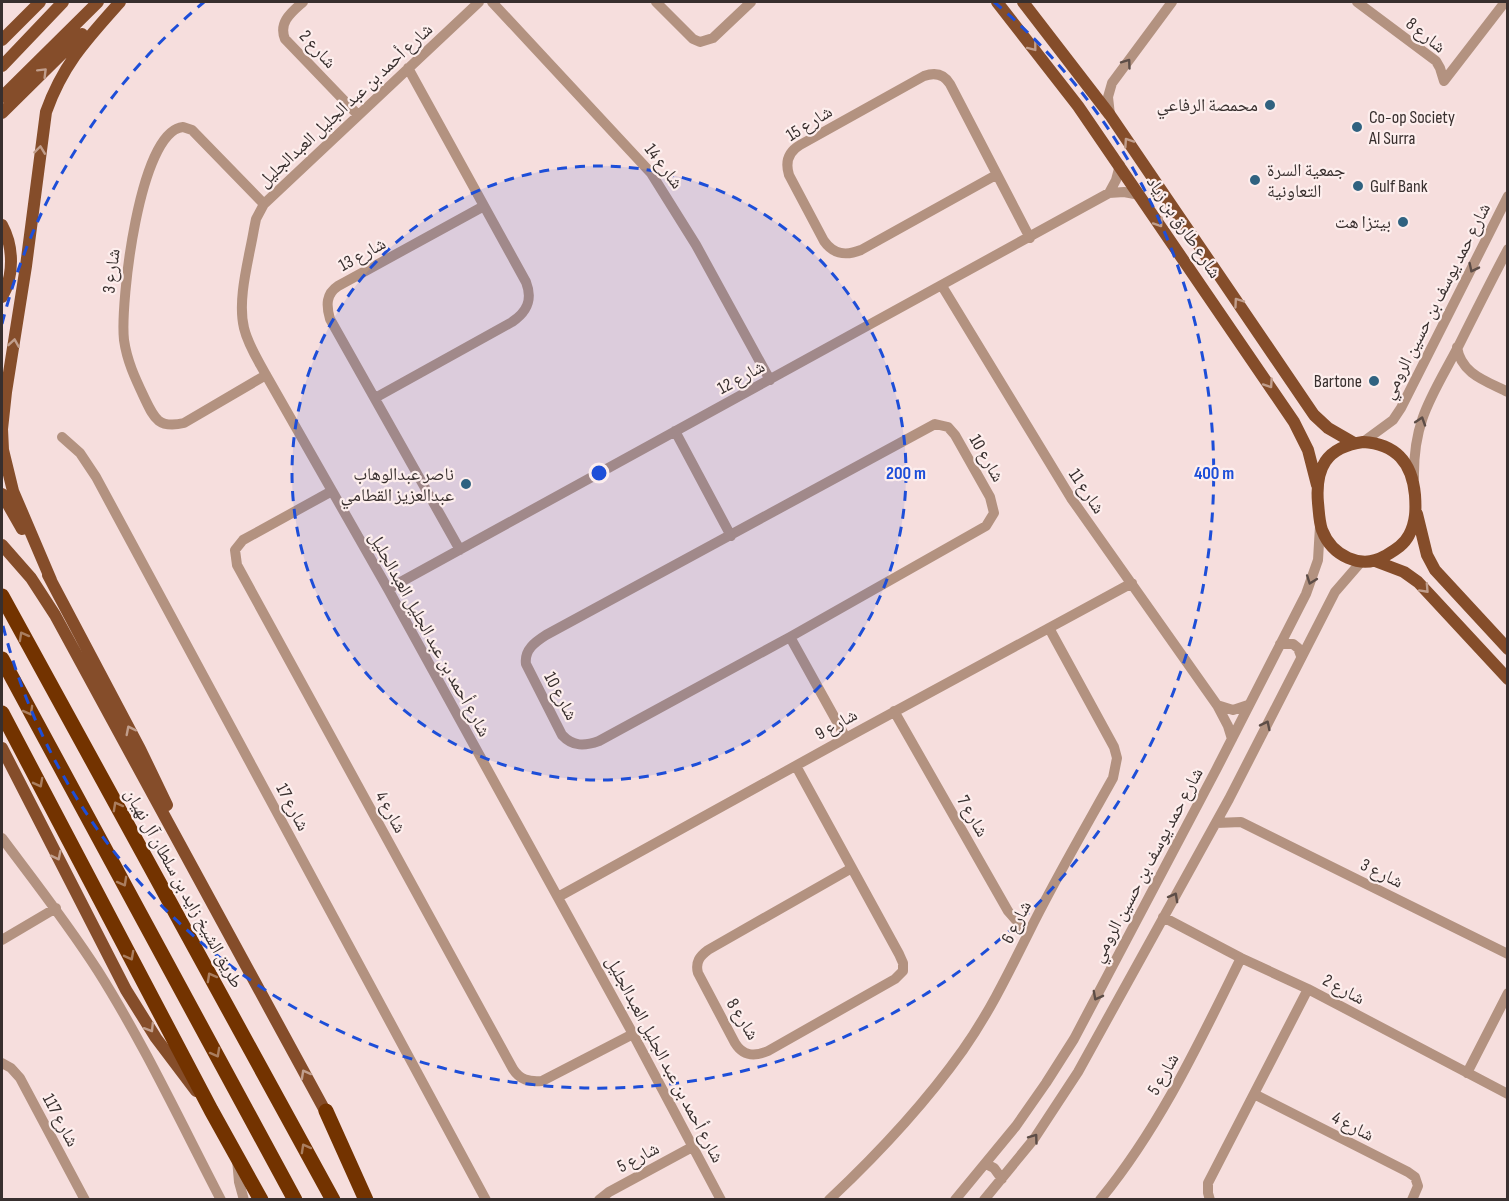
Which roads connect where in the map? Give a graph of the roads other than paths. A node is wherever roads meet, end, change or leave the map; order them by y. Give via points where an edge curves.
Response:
1 (40, 2) edge
2 (63, 2) edge
3 (98, 2) edge
4 (119, 2) edge
5 (303, 2) edge
6 (479, 2) edge
7 (492, 2) edge
8 (656, 2) edge
9 (751, 2) edge
10 (997, 2) edge
11 (1023, 2) edge
12 (1172, 2) edge
13 (1357, 2) edge
14 (1505, 2) edge
15 (2, 40) edge
16 (2, 66) edge
17 (408, 68) junction
18 (2, 97) edge
19 (2, 113) edge
20 (358, 115) junction
21 (1110, 115) junction
22 (1120, 165) junction
23 (996, 175) junction
24 (1108, 193) junction
25 (1140, 195) junction
26 (1508, 196) edge
27 (264, 204) junction
28 (484, 206) junction
29 (2, 225) edge
30 (1030, 238) junction
31 (1508, 249) edge
32 (942, 286) junction
33 (2, 297) edge
34 (1457, 347) junction
35 (1468, 372) junction
36 (266, 375) junction
37 (1441, 377) junction
38 (770, 380) junction
39 (1508, 392) edge
40 (375, 398) junction
41 (675, 431) junction
42 (62, 437) dead end
43 (1359, 442) junction
44 (1414, 478) junction
45 (1317, 485) junction
46 (332, 490) junction
47 (2, 494) edge
48 (1416, 512) junction
49 (1320, 523) junction
50 (731, 536) junction
51 (2, 545) edge
52 (460, 550) junction
53 (1375, 561) junction
54 (1361, 562) junction
55 (51, 580) junction
56 (1132, 583) junction
57 (388, 589) junction
58 (2, 596) edge
59 (1049, 628) junction
60 (790, 637) junction
61 (1280, 644) junction
62 (1508, 649) edge
63 (1301, 656) junction
64 (2, 659) edge
65 (1508, 679) edge
66 (1217, 705) junction
67 (1248, 705) junction
68 (894, 711) junction
69 (2, 713) edge
70 (846, 738) junction
71 (1232, 739) junction
72 (2, 748) edge
73 (796, 766) junction
74 (1229, 799) junction
75 (1241, 822) junction
76 (1216, 823) junction
77 (2, 838) edge
78 (188, 860) junction
79 (852, 868) junction
80 (558, 897) junction
81 (56, 908) junction
82 (1163, 917) junction
83 (1028, 934) junction
84 (2, 940) edge
85 (1508, 954) edge
86 (1241, 958) junction
87 (1308, 989) junction
88 (1508, 993) edge
89 (633, 1034) junction
90 (2, 1064) edge
91 (1467, 1072) junction
92 (1254, 1094) junction
93 (1508, 1094) edge
94 (211, 1110) junction
95 (326, 1112) junction
96 (1004, 1142) junction
97 (694, 1146) junction
98 (237, 1155) junction
99 (1020, 1158) junction
100 (986, 1164) junction
101 (1002, 1179) junction
102 (85, 1200) edge
103 (220, 1200) edge
104 (244, 1200) edge
105 (261, 1200) edge
106 (295, 1200) edge
107 (333, 1200) edge
108 (366, 1200) edge
109 (373, 1200) edge
110 (486, 1200) edge
111 (599, 1200) edge
112 (721, 1200) edge
113 (829, 1200) edge
114 (956, 1200) edge
115 (984, 1200) edge
116 (1100, 1200) edge
117 (1210, 1200) edge
118 (1412, 1200) edge

1 - 15 main road
2 - 16 main road
3 - 18 main road
19 -> 4 main road
55 -> 4 main road via 7,470 3,411 46,112 65,69
5 - 20 street, شارع 2 via 285,21 285,39
6 - 17 street, شارع أحمد بن عبد الجليل العبدالجليل
7 - 38 street, شارع 14 via 651,173
8 - 9 street via 700,42 713,38
10 -> 22 main road, شارع طارق بن زياد
11 - 21 main road, شارع طارق بن زياد
21 -> 12 street via 1108,97 1112,83
13 - 14 street, شارع 8 via 1436,61 1444,81
17 - 20 street, شارع أحمد بن عبد الجليل العبدالجليل
17 - 28 street
20 - 27 street, شارع أحمد بن عبد الجليل العبدالجليل
43 -> 21 main road, شارع طارق بن زياد via 1328,428 1314,415
22 - 24 street
22 - 25 main road, شارع طارق بن زياد
23 - 23 street, شارع 15 via 947,80 935,74 924,76 800,144 787,164 824,241 831,250 844,254 861,250
23 - 30 street, شارع 15
24 - 25 street
24 - 30 street, شارع 12
25 -> 45 main road, شارع طارق بن زياد via 1294,422 1308,450
26 -> 43 street, شارع حمد يوسف بن حسين الرومي via 1401,408 1393,420
27 - 36 street, شارع أحمد بن عبد الجليل العبدالجليل via 256,219 242,312 248,341
27 - 36 street, شارع 3 via 192,130 183,126 172,130 153,161 141,192 123,309 130,365 160,423 184,423
28 - 40 street via 526,282 530,295 527,308 512,322
28 - 40 street, شارع 13 via 329,294 330,319
29 - 33 main road via 11,264
30 - 32 street, شارع 12
31 - 34 street
32 - 38 street, شارع 12
32 - 56 street, شارع 11 via 1061,484
34 - 35 street
34 - 37 street
35 - 37 street
35 - 39 street
36 - 46 street, شارع أحمد بن عبد الجليل العبدالجليل
44 -> 37 street via 1413,457 1419,426
38 - 41 street, شارع 12
40 - 52 street, شارع 13
41 - 50 street
41 - 52 street, شارع 12
42 - 110 street, شارع 17 via 80,453 96,477
43 - 44 main road via 1380,444 1395,452
43 - 45 main road via 1329,456
44 - 48 main road
45 - 49 main road
46 - 57 street, شارع أحمد بن عبد الجليل العبدالجليل
46 - 89 street, شارع 4 via 243,540 235,550 236,560 513,1069 521,1078 542,1081
47 - 55 main road
48 - 53 main road via 1407,539
48 - 62 main road via 1435,570
49 - 54 main road via 1332,547
49 -> 61 street, شارع حمد يوسف بن حسين الرومي via 1315,571
50 - 60 street, شارع 10 via 932,425 945,426 955,435 993,501 990,522
50 - 60 street, شارع 10 via 546,635 531,647 525,664 562,735 577,744 599,741
51 - 78 main road via 31,578 55,615
52 - 57 street, شارع 12
53 - 54 main road
53 -> 65 main road via 1418,582
54 - 63 street via 1335,592
78 -> 55 main road via 149,768
56 - 59 street, شارع 9
56 - 66 street, شارع 11
57 - 80 street, شارع أحمد بن عبد الجليل العبدالجليل
107 -> 58 highway, طريق الشيخ زايد بن سلطان آل نهيان
59 - 68 street, شارع 9
59 - 83 street, شارع 6 via 1110,736 1117,764
60 - 70 street
61 - 63 street via 1293,644
61 - 67 street, شارع حمد يوسف بن حسين الرومي
74 -> 63 street
64 -> 106 highway
66 - 67 street via 1233,710
66 - 71 street, شارع 11
67 - 71 street, شارع حمد يوسف بن حسين الرومي
68 - 70 street, شارع 9
68 - 83 street, شارع 7 via 1008,911
69 -> 94 highway
70 - 73 street, شارع 9
71 -> 96 street, شارع حمد يوسف بن حسين الرومي via 1074,1039
72 -> 94 main road via 126,990 168,1055
73 - 79 street, شارع 8
73 - 80 street, شارع 9
74 - 75 street
74 - 76 street
75 - 76 street, شارع 3
75 - 85 street, شارع 3
82 -> 76 street
77 - 81 street
95 -> 78 main road
79 - 79 street, شارع 8 via 901,959 902,973 768,1051 756,1055 742,1052 698,973 700,958
80 - 89 street, شارع أحمد بن عبد الجليل العبدالجليل
81 - 84 street
81 - 103 street via 118,1004
82 - 86 street, شارع 2
99 -> 82 street via 1078,1072
83 - 113 street, شارع 6 via 1005,981 943,1077 888,1143
86 - 87 street, شارع 2
86 - 116 street, شارع 5 via 1166,1102
87 - 91 street, شارع 2
87 - 92 street
88 - 91 street
89 - 97 street, شارع أحمد بن عبد الجليل العبدالجليل
90 - 102 street, شارع 117 via 20,1078
91 - 93 street, شارع 2
92 - 117 street via 1208,1183
92 - 118 street, شارع 4 via 1408,1172 1418,1186
94 - 98 highway
95 - 108 highway
95 - 109 main road
96 - 99 street via 1008,1154
96 - 100 street, شارع حمد يوسف بن حسين الرومي
97 - 111 street, شارع 5
97 - 112 street, شارع أحمد بن عبد الجليل العبدالجليل
98 - 104 street
98 - 105 highway
99 - 101 street
100 - 101 street
100 - 114 street, شارع حمد يوسف بن حسين الرومي
101 - 115 street

